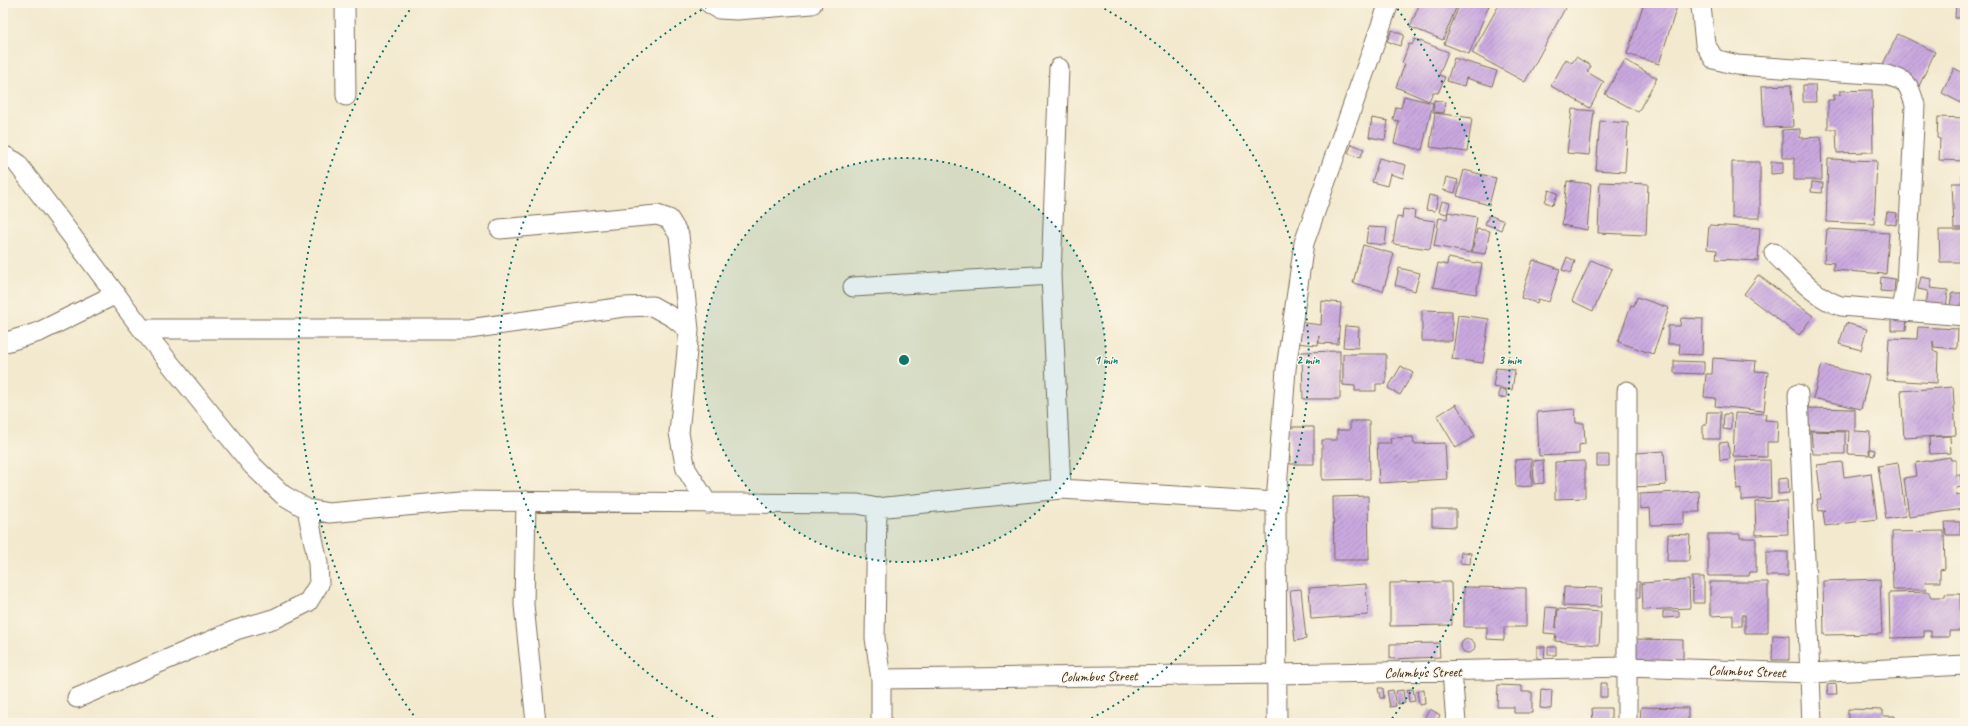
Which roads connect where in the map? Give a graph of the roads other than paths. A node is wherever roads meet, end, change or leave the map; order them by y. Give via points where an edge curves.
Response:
1 (345, 3) edge
2 (709, 3) edge
3 (1389, 3) edge
4 (1699, 3) edge
5 (812, 4) dead end
6 (1059, 68) dead end
7 (346, 96) dead end
8 (7, 160) edge
9 (500, 228) dead end
10 (1774, 254) dead end
11 (1051, 275) junction
12 (853, 287) dead end
13 (116, 294) junction
14 (1902, 310) junction
15 (1965, 316) edge
16 (142, 329) junction
17 (689, 330) junction
18 (3, 343) edge
19 (1627, 391) dead end
20 (1798, 394) dead end
21 (1062, 490) junction
22 (526, 501) junction
23 (1276, 502) junction
24 (708, 504) junction
25 (877, 508) junction
26 (307, 509) junction
27 (1965, 665) edge
28 (1627, 667) junction
29 (1452, 671) junction
30 (1811, 672) junction
31 (1276, 674) junction
32 (881, 679) junction
33 (77, 698) dead end
34 (536, 723) edge
35 (881, 723) edge
36 (1278, 723) edge
37 (1456, 723) edge
38 (1627, 723) edge
39 (1812, 723) edge

1 - 7 street
2 - 5 street via 719,9 737,10
3 - 23 street via 1304,243 1286,369
4 - 14 street via 1705,44 1714,59 1738,65 1886,75 1902,80 1910,88 1915,105 1906,287
6 - 11 street
8 - 13 street
9 - 17 street via 657,215 669,219 679,235
10 - 14 street via 1818,296 1828,302 1841,306
11 - 12 street
11 - 21 street
13 - 16 street
13 - 18 street via 40,332
14 - 15 street
16 - 17 street via 469,329 624,306 652,306
16 - 26 street via 253,466 283,495
17 - 24 street via 679,433 686,469
19 - 28 street
20 - 30 street
21 - 23 street
21 - 25 street
22 - 24 street
22 - 26 street via 460,501 329,513
22 - 34 street via 524,605
23 - 31 street
24 - 25 street via 858,504
25 - 32 street via 875,638
26 - 33 street via 318,563 319,584 308,602 276,618 236,630
27 - 30 street, Columbus Street
28 - 29 street, Columbus Street
28 - 30 street, Columbus Street
28 - 38 street
29 - 31 street, Columbus Street
29 - 37 street
30 - 39 street
31 - 32 street, Columbus Street
31 - 36 street
32 - 35 street

